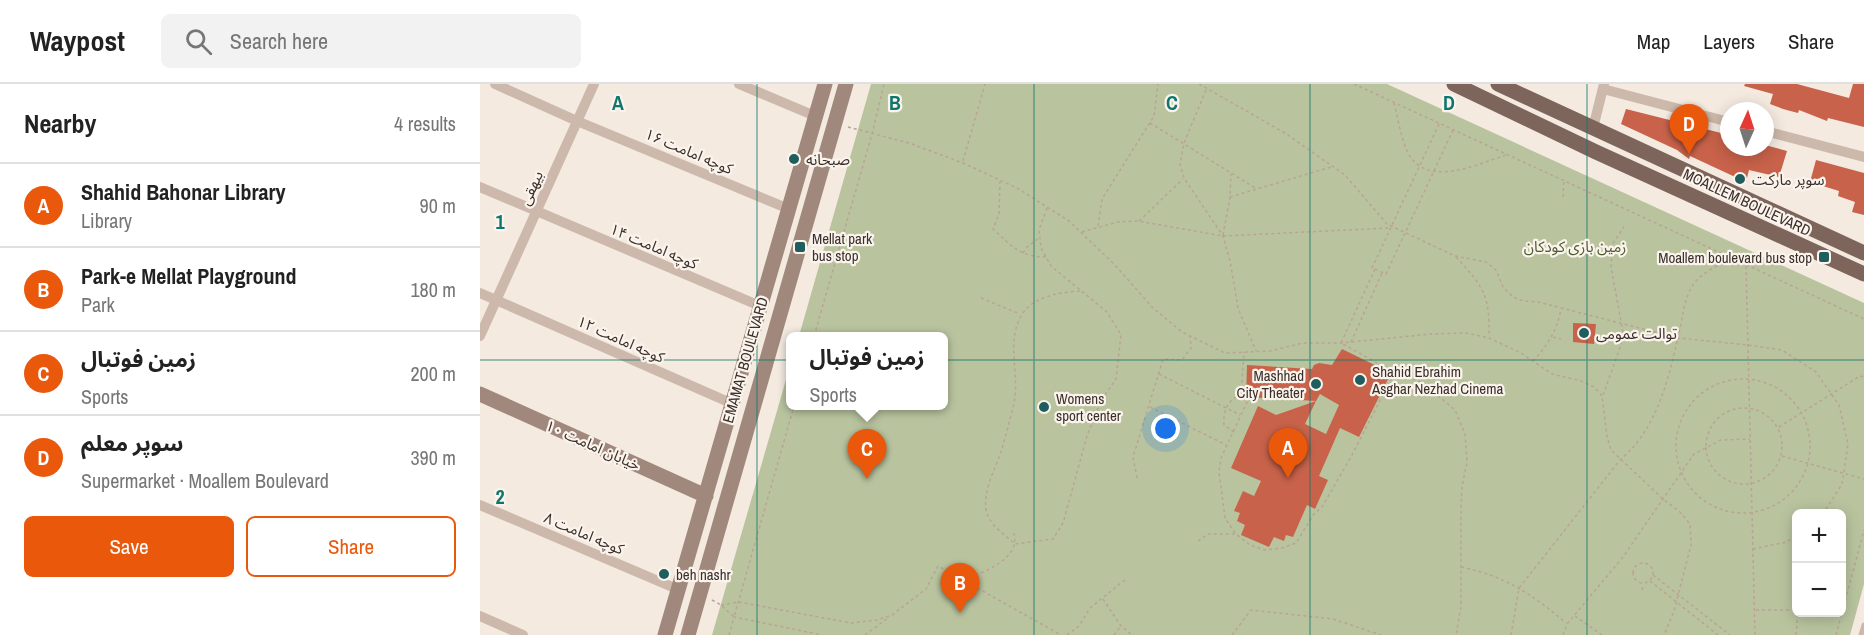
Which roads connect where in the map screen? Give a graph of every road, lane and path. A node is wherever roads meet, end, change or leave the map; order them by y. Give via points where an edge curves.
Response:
1 (495, 84) edge
2 (594, 84) edge
3 (739, 84) edge
4 (825, 84) edge
5 (846, 84) edge
6 (884, 84) edge
7 (985, 84) edge
8 (1158, 84) edge
9 (1198, 84) edge
10 (1354, 84) edge
11 (1454, 84) edge
12 (1498, 84) edge
13 (1604, 87) edge
14 (1206, 89) junction
15 (1394, 102) junction
16 (815, 116) junction
17 (1720, 119) edge
18 (577, 121) junction
19 (835, 123) junction
20 (1149, 123) junction
21 (1439, 123) junction
22 (1593, 128) junction
23 (1453, 129) junction
24 (1774, 133) edge
25 (872, 134) junction
26 (1184, 143) junction
27 (1508, 155) junction
28 (1864, 157) edge
29 (963, 163) junction
30 (1419, 166) junction
31 (1332, 167) junction
32 (1231, 172) junction
33 (1433, 172) junction
34 (1184, 178) junction
35 (1000, 180) junction
36 (1564, 180) junction
37 (480, 187) edge
38 (1257, 189) junction
39 (1230, 197) junction
40 (1563, 197) dead end
41 (1047, 207) junction
42 (789, 209) junction
43 (536, 213) junction
44 (1138, 221) junction
45 (1098, 226) junction
46 (1391, 227) junction
47 (1624, 227) dead end
48 (1081, 232) junction
49 (1405, 232) junction
50 (1223, 236) junction
51 (1040, 237) junction
52 (1023, 253) junction
53 (1864, 253) edge
54 (1455, 256) junction
55 (1046, 257) junction
56 (1731, 258) junction
57 (1746, 265) junction
58 (1376, 269) junction
59 (1382, 272) junction
60 (1864, 274) edge
61 (1082, 291) junction
62 (480, 293) edge
63 (981, 297) dead end
64 (497, 301) junction
65 (760, 306) junction
66 (1561, 308) junction
67 (1021, 315) junction
68 (1864, 319) edge
69 (1621, 323) junction
70 (1616, 325) dead end
71 (815, 332) edge
72 (480, 336) edge
73 (1190, 336) junction
74 (1552, 337) junction
75 (1489, 338) junction
76 (1678, 338) junction
77 (1561, 339) dead end
78 (1351, 342) junction
79 (1341, 343) junction
80 (1748, 345) junction
81 (1244, 351) junction
82 (1256, 351) junction
83 (1533, 361) junction
84 (1395, 371) junction
85 (1159, 374) junction
86 (1864, 376) edge
87 (1749, 379) junction
88 (480, 394) edge
89 (1832, 394) junction
90 (1241, 395) junction
91 (1602, 396) junction
92 (733, 404) junction
93 (1149, 406) junction
94 (1226, 408) junction
95 (1749, 409) junction
96 (793, 410) edge
97 (1802, 412) junction
98 (1241, 416) junction
99 (1778, 427) junction
100 (1234, 432) junction
101 (1750, 438) junction
102 (1227, 445) junction
103 (1707, 447) junction
104 (1781, 456) junction
105 (1620, 460) junction
106 (1809, 464) junction
107 (1682, 472) junction
108 (1843, 474) junction
109 (1137, 478) dead end
110 (1864, 479) edge
111 (1751, 483) junction
112 (706, 496) junction
113 (1663, 500) junction
114 (480, 506) edge
115 (1826, 509) edge
116 (1752, 513) junction
117 (1864, 530) edge
118 (1013, 531) dead end
119 (1236, 534) junction
120 (1792, 538) edge
121 (1198, 541) dead end
122 (1015, 544) junction
123 (1753, 549) junction
124 (1460, 567) junction
125 (1653, 575) junction
126 (963, 579) junction
127 (1126, 579) dead end
128 (1650, 581) junction
129 (1644, 584) junction
130 (1519, 588) junction
131 (677, 589) junction
132 (1642, 590) dead end
133 (1678, 594) junction
134 (1846, 595) edge
135 (1102, 598) junction
136 (739, 602) junction
137 (1676, 602) junction
138 (1755, 610) junction
139 (1792, 611) edge
140 (892, 615) junction
141 (480, 616) edge
142 (1574, 616) junction
143 (734, 617) junction
144 (1797, 617) edge
145 (1840, 617) edge
146 (1567, 624) junction
147 (1864, 624) edge
148 (1120, 626) junction
149 (1069, 634) edge
150 (523, 635) edge
151 (665, 635) edge
152 (688, 635) edge
153 (729, 635) edge
154 (822, 635) edge
155 (865, 635) edge
156 (1061, 635) edge
157 (1114, 635) edge
158 (1132, 635) edge
159 (1232, 635) edge
160 (1381, 635) edge
161 (1456, 635) edge
162 (1511, 635) edge
163 (1563, 635) edge
164 (1602, 635) edge
165 (1665, 635) edge
166 (1718, 635) edge
167 (1730, 635) edge
168 (1755, 635) edge
169 (1796, 635) edge
170 (1836, 635) edge
171 (1861, 635) edge

1 - 18 street, کوچه امامت ۱۶
2 - 18 street, بیهقی
3 - 16 street
4 - 16 main road, EMAMAT BOULEVARD
5 - 19 main road, EMAMAT BOULEVARD
6 - 25 path
7 - 29 path
8 - 20 path via 1154,116
9 - 14 path
10 - 15 path
11 - 60 main road, MOALLEM BOULEVARD
12 - 22 main road, MOALLEM BOULEVARD
13 - 17 street
13 - 22 street
14 - 26 path
14 - 31 path via 1285,133
15 - 21 path
15 - 30 path via 1408,153
16 - 42 main road, EMAMAT BOULEVARD
18 - 42 street, کوچه امامت ۱۶
18 - 43 street, بیهقی
19 - 25 path
19 - 152 main road, EMAMAT BOULEVARD
20 - 26 path
20 - 45 path via 1102,200
21 - 23 path
21 - 30 path
22 - 53 main road, MOALLEM BOULEVARD
23 - 27 path
23 - 33 path
24 - 28 street
25 - 29 path
25 - 71 path
26 - 32 path
26 - 34 path via 1180,164
27 - 33 path via 1448,172
27 - 36 path
29 - 35 path
30 - 33 path
30 - 46 path
31 - 38 path
31 - 46 path via 1345,175
32 - 38 path
32 - 39 path
33 - 49 path
34 - 44 path
34 - 50 path
35 - 41 path
35 - 52 path via 999,214 993,229
36 - 40 path
36 - 56 path
37 - 43 street, کوچه امامت ۱۴
38 - 39 path
39 - 50 path
41 - 48 path
41 - 51 path
42 - 65 main road, EMAMAT BOULEVARD
43 - 64 street, بیهقی
43 - 65 street, کوچه امامت ۱۴
44 - 45 path
44 - 50 path
45 - 48 path
46 - 49 path
46 - 50 path
46 - 58 path via 1372,267
47 - 69 path via 1613,243 1611,267
48 - 73 path via 1153,308
49 - 54 path
49 - 59 path via 1386,274
50 - 82 path via 1238,308
51 - 52 path
51 - 55 path
52 - 55 path
54 - 66 path via 1486,262 1496,270 1513,297
54 - 75 path via 1485,293 1490,311
55 - 61 path via 1051,266
56 - 57 path
56 - 76 path via 1696,281 1686,299
57 - 68 path
57 - 80 path
58 - 59 path
58 - 79 path
59 - 78 path
61 - 67 path via 1055,293
61 - 122 path via 1107,312 1121,335 1116,379 1101,401 1087,436 1063,523 1053,539
62 - 64 street, کوچه امامت ۱۲
63 - 67 path
64 - 72 street, بیهقی
64 - 92 street, کوچه امامت ۱۲
65 - 92 main road, EMAMAT BOULEVARD
66 - 69 path
66 - 74 path
67 - 122 path via 1013,349 1014,400 986,502 991,522
69 - 70 path
69 - 76 path
69 - 91 path via 1621,345
73 - 81 path via 1225,353
73 - 85 path via 1191,348 1182,360 1163,359
74 - 77 path
74 - 83 path
75 - 78 path via 1466,333 1431,334
75 - 83 path
76 - 80 path
76 - 105 path via 1653,420 1634,448
78 - 79 path
79 - 82 path via 1303,343
79 - 84 path
80 - 87 path
80 - 89 path via 1782,350 1816,372
81 - 82 path
81 - 90 path
83 - 91 path via 1552,374 1594,387
84 - 119 path via 1352,456 1296,543 1265,550
84 - 124 path via 1421,382 1455,410 1465,434 1467,462 1462,487
85 - 93 path
85 - 94 path
86 - 89 path
87 - 95 path
87 - 97 path via 1761,380 1785,392
87 - 107 path via 1734,378 1709,387 1689,405 1677,428 1676,455
88 - 112 main road, خیابان امامت ۱۰
89 - 97 path
89 - 108 path via 1839,405 1848,444
90 - 94 path
90 - 98 path via 1247,402
91 - 105 path via 1607,437
92 - 112 main road, EMAMAT BOULEVARD
93 - 102 path
93 - 109 path via 1133,457
94 - 98 path
94 - 100 path via 1224,425
95 - 99 path via 1768,416
95 - 101 path
95 - 103 path via 1726,412 1714,422
96 - 136 path
97 - 99 path
97 - 106 path via 1811,437
98 - 100 path
99 - 104 path
100 - 102 path
101 - 103 path via 1721,440
101 - 111 path
102 - 119 path via 1219,472 1221,499 1225,518
103 - 107 path via 1694,454
103 - 111 path via 1711,464 1720,476
104 - 106 path
104 - 111 path via 1763,479
105 - 113 path
105 - 130 path
106 - 108 path
106 - 116 path via 1798,487 1778,505
107 - 113 path
107 - 116 path via 1684,480 1702,500 1726,512
108 - 110 path
108 - 115 path via 1842,484
111 - 116 path
112 - 131 main road, EMAMAT BOULEVARD
113 - 133 path via 1690,524 1691,545
113 - 142 path
114 - 131 street, کوچه امامت ۸
116 - 123 path
117 - 134 path
118 - 122 path
119 - 121 path via 1208,534
120 - 123 path
122 - 126 path via 1008,555 986,571
123 - 138 path
124 - 130 path via 1488,573
124 - 161 path via 1461,606
125 - 128 path
125 - 129 path via 1647,564 1636,567 1634,578
125 - 133 path
126 - 140 path via 939,566 926,589
126 - 156 path
127 - 135 path
128 - 129 path
128 - 137 path
129 - 132 path
130 - 146 path
130 - 162 path
131 - 151 main road, EMAMAT BOULEVARD
133 - 137 path
133 - 167 path
135 - 148 path
135 - 149 path
136 - 140 path via 851,623
136 - 143 path
136 - 143 path via 721,605
137 - 165 path
137 - 166 path
138 - 139 path
138 - 168 path
140 - 155 path
141 - 150 street
142 - 146 path
142 - 164 path
143 - 153 path
143 - 154 path
144 - 169 path
145 - 170 path
146 - 163 path
147 - 171 lane
148 - 157 path
148 - 158 path
159 - 160 path via 1251,610 1333,619

